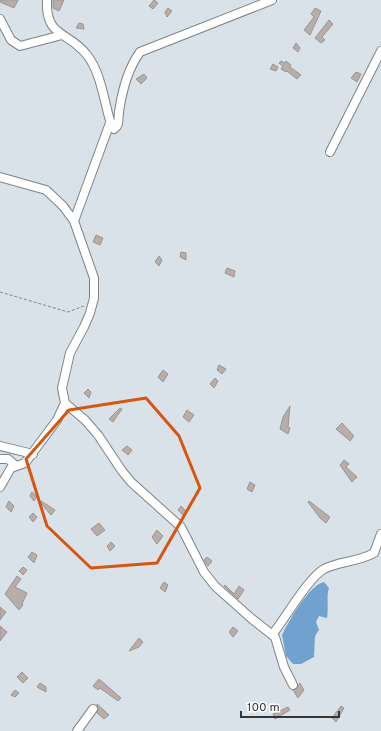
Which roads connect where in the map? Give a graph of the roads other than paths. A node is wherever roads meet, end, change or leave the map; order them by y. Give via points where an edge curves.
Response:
1 (47, 0) edge
2 (272, 0) edge
3 (0, 19) edge
4 (62, 35) junction
5 (381, 51) edge
6 (111, 125) junction
7 (330, 152) dead end
8 (0, 177) edge
9 (74, 221) junction
10 (65, 403) junction
11 (0, 446) edge
12 (33, 454) junction
13 (0, 459) edge
14 (16, 466) junction
15 (0, 487) edge
16 (381, 534) edge
17 (272, 635) junction
18 (293, 685) dead end
19 (93, 709) dead end
20 (77, 731) edge

1 - 4 street via 48,16 52,26
2 - 6 street via 140,52 125,82 118,125 116,128
3 - 4 street via 11,40 20,46
4 - 6 street via 74,42 94,64
5 - 7 street
6 - 9 street
8 - 9 street via 46,190
9 - 10 street via 94,278 94,298 84,327 70,353 62,388
10 - 12 street via 58,420
10 - 17 street via 98,435 131,482 181,527 204,572 215,586
11 - 12 street
12 - 14 street via 25,463
13 - 14 street via 8,459
14 - 15 street via 11,468
16 - 17 street via 374,553 360,559 338,563 323,570 313,579
17 - 18 street
19 - 20 street

